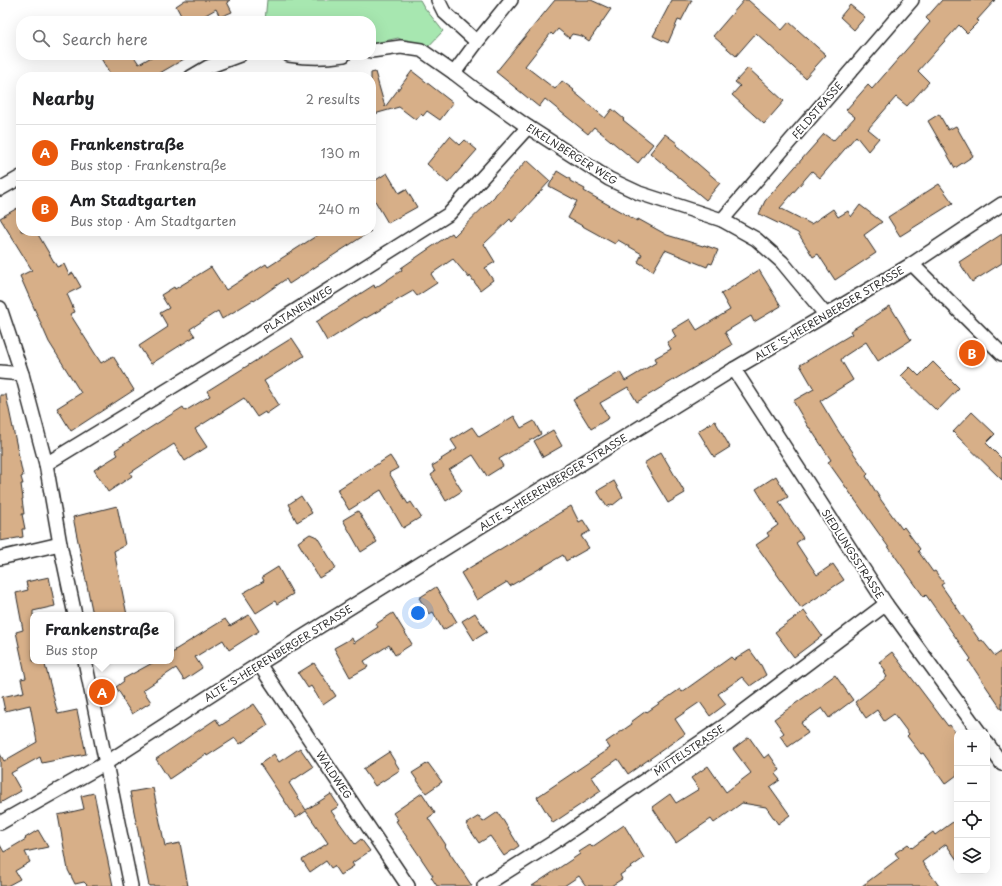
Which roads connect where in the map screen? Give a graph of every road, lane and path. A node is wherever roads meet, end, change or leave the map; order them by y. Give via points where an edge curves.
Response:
1 (438, 0) edge
2 (511, 0) edge
3 (912, 0) edge
4 (477, 42) junction
5 (376, 50) edge
6 (225, 60) edge
7 (199, 72) edge
8 (454, 73) junction
9 (528, 127) junction
10 (16, 180) edge
11 (0, 189) edge
12 (1002, 204) edge
13 (722, 220) junction
14 (912, 264) junction
15 (0, 308) edge
16 (825, 314) junction
17 (1002, 354) edge
18 (734, 369) junction
19 (0, 372) edge
20 (22, 374) junction
21 (46, 464) junction
22 (60, 544) junction
23 (0, 558) edge
24 (886, 604) junction
25 (74, 612) edge
26 (86, 664) edge
27 (259, 664) junction
28 (978, 730) edge
29 (990, 747) edge
30 (106, 763) junction
31 (1002, 764) edge
32 (0, 823) edge
33 (131, 886) edge
34 (408, 886) edge
35 (484, 886) edge

1 - 4 street via 444,12
2 - 4 street
3 - 13 street, FELDSTRASSE
4 - 8 street
5 - 8 street, EIKELNBERGER WEG via 401,47 421,50
6 - 7 street
8 - 9 street, EIKELNBERGER WEG
9 - 13 street, EIKELNBERGER WEG via 609,179 639,193
9 - 21 street, PLATANENWEG via 449,214
10 - 11 street
12 - 14 street, ALTE 'S-HEERENBERGER STRASSE
13 - 16 street, EIKELNBERGER WEG via 756,239 782,262
14 - 16 street, ALTE 'S-HEERENBERGER STRASSE
14 - 17 street
15 - 20 street
16 - 18 street, ALTE 'S-HEERENBERGER STRASSE
18 - 24 street, SIEDLUNGSSTRASSE
18 - 27 street, ALTE 'S-HEERENBERGER STRASSE
19 - 20 street
20 - 21 street
21 - 22 street
22 - 23 street
22 - 25 street
24 - 28 street, SIEDLUNGSSTRASSE
24 - 35 street, MITTELSTRASSE via 727,724 560,838
26 - 30 street
27 - 30 street, ALTE 'S-HEERENBERGER STRASSE
27 - 34 street, WALDWEG
29 - 31 street
30 - 32 street, ALTE 'S-HEERENBERGER STRASSE
30 - 33 street

